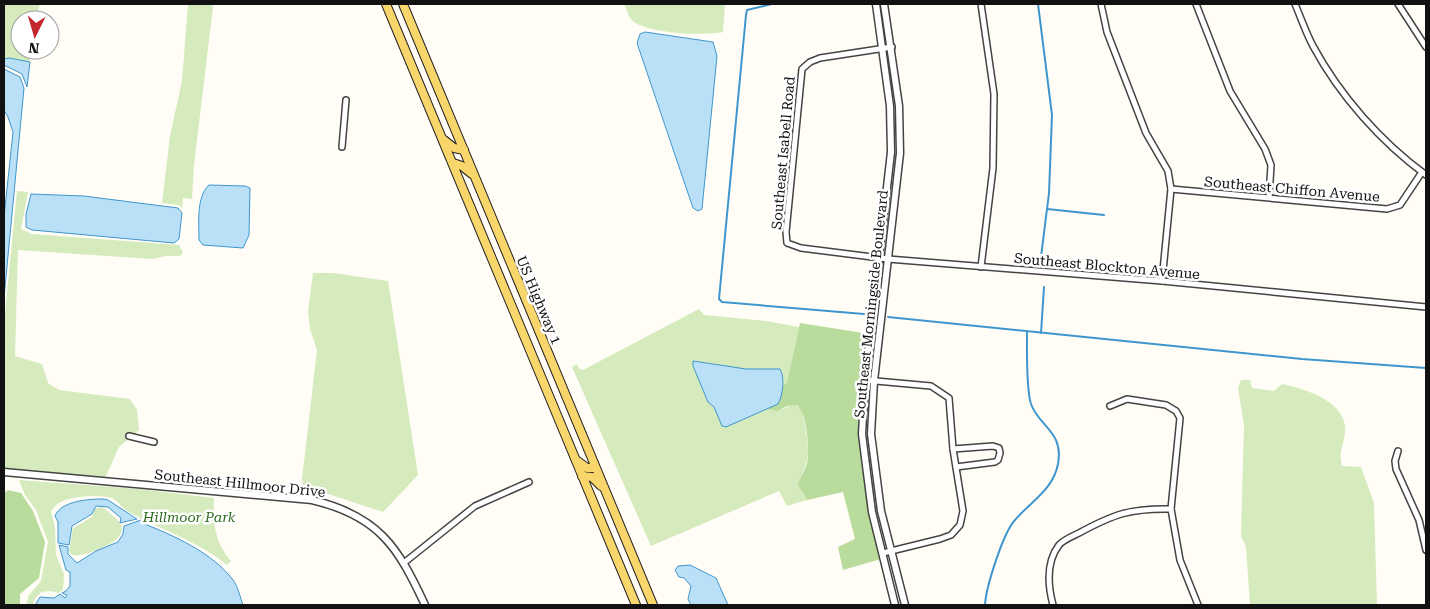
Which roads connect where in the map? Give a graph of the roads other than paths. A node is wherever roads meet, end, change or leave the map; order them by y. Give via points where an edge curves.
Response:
1 (386, 4) edge
2 (402, 4) edge
3 (876, 4) edge
4 (884, 4) edge
5 (981, 4) edge
6 (1101, 4) edge
7 (1196, 4) edge
8 (1296, 4) edge
9 (1398, 4) edge
10 (892, 47) junction
11 (1426, 47) edge
12 (882, 48) junction
13 (346, 100) dead end
14 (443, 139) junction
15 (342, 147) dead end
16 (464, 150) junction
17 (453, 163) junction
18 (1424, 174) edge
19 (474, 176) junction
20 (1172, 189) junction
21 (1268, 197) junction
22 (787, 243) joint
23 (879, 258) junction
24 (888, 259) junction
25 (981, 267) junction
26 (1162, 281) junction
27 (1426, 307) edge
28 (865, 380) junction
29 (874, 381) junction
30 (1110, 406) dead end
31 (129, 436) dead end
32 (154, 442) dead end
33 (953, 449) junction
34 (1398, 451) dead end
35 (576, 460) junction
36 (874, 464) junction
37 (865, 466) junction
38 (956, 467) junction
39 (595, 468) junction
40 (4, 472) edge
41 (582, 476) junction
42 (528, 482) dead end
43 (604, 489) junction
44 (1171, 509) junction
45 (1426, 550) edge
46 (891, 552) junction
47 (883, 553) junction
48 (404, 562) junction
49 (425, 605) edge
50 (636, 605) edge
51 (653, 605) edge
52 (895, 605) edge
53 (905, 605) edge
54 (1053, 605) edge
55 (1198, 605) edge

1 - 14 main road, US Highway 1
2 - 16 main road, US Highway 1
3 - 12 street, Southeast Morningside Boulevard
4 - 10 street, Southeast Morningside Boulevard
5 - 25 street via 994,94 993,168
6 - 20 street via 1107,32 1146,133 1168,171
7 - 21 street via 1230,91 1266,149 1271,165
8 - 18 street via 1313,46 1343,92 1384,139
9 - 11 street
10 - 12 street, Southeast Isabell Road
10 - 24 street, Southeast Morningside Boulevard via 899,106 900,153
12 - 22 street, Southeast Isabell Road via 815,59 802,69
12 - 23 street, Southeast Morningside Boulevard via 890,106 890,152
13 - 15 street
14 - 16 main road via 454,148
14 - 17 main road, US Highway 1
16 - 19 main road, US Highway 1
17 - 19 main road
17 - 35 main road, US Highway 1
18 - 21 street, Southeast Chiffon Avenue via 1400,205 1387,209
19 - 39 main road, US Highway 1
20 - 21 street, Southeast Chiffon Avenue
20 - 26 street
22 - 23 street, Southeast Blockton Avenue via 801,248
23 - 24 street, Southeast Blockton Avenue
23 - 28 street, Southeast Morningside Boulevard
24 - 25 street, Southeast Blockton Avenue
24 - 29 street, Southeast Morningside Boulevard
25 - 26 street, Southeast Blockton Avenue
26 - 27 street, Southeast Blockton Avenue
28 - 29 street
28 - 37 street, Southeast Morningside Boulevard via 862,434
29 - 33 street via 931,386 941,390 949,398
29 - 36 street, Southeast Morningside Boulevard via 871,434
30 - 44 street via 1127,399 1166,405 1176,411 1180,418
31 - 32 street
33 - 38 street
33 - 38 street via 994,446 1000,450 1000,458 995,462
34 - 45 street via 1396,468 1419,520
35 - 39 main road via 587,468
35 - 41 main road, US Highway 1
36 - 37 street
36 - 46 street, Southeast Morningside Boulevard
37 - 47 street, Southeast Morningside Boulevard
38 - 46 street via 963,511 960,524 951,535
39 - 43 main road, US Highway 1
40 - 48 street, Southeast Hillmoor Drive via 322,503 343,509 366,522 389,541
41 - 43 main road via 592,478
41 - 50 main road, US Highway 1
42 - 48 street via 475,506
43 - 51 main road, US Highway 1
44 - 54 street via 1143,508 1111,515 1059,544 1048,578
44 - 55 street via 1180,560
46 - 47 street
46 - 53 street, Southeast Morningside Boulevard
47 - 52 street, Southeast Morningside Boulevard
48 - 49 street, Southeast Hillmoor Drive

